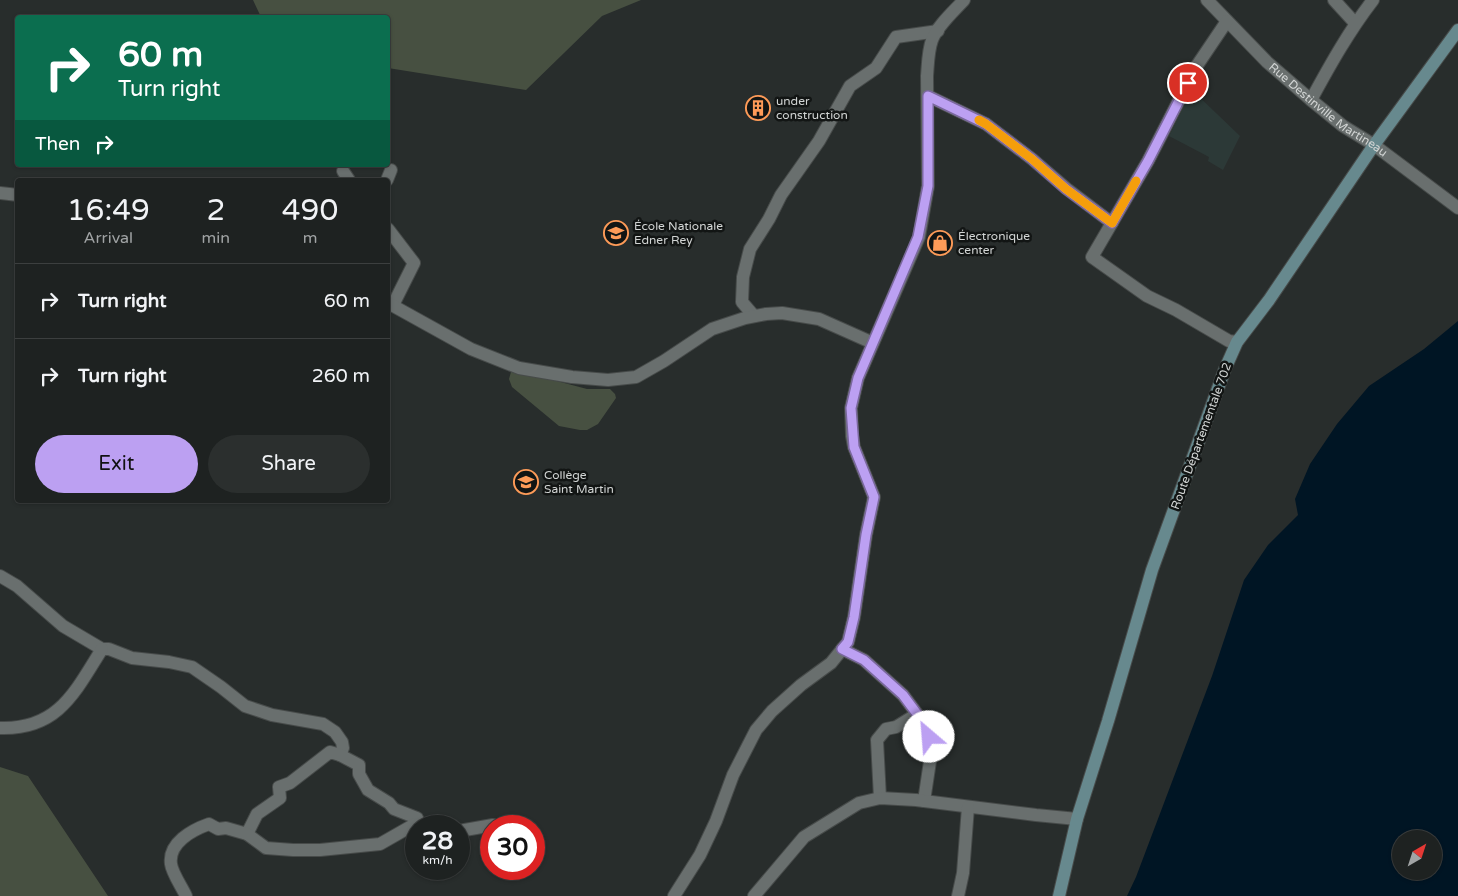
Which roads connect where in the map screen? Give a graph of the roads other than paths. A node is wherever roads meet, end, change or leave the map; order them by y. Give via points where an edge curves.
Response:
1 (964, 0) edge
2 (1207, 0) edge
3 (1334, 0) edge
4 (1374, 0) edge
5 (1227, 21) junction
6 (1356, 23) junction
7 (1458, 30) edge
8 (938, 31) junction
9 (928, 96) junction
10 (1311, 100) junction
11 (1374, 145) junction
12 (0, 193) edge
13 (15, 195) edge
14 (1458, 208) edge
15 (1112, 223) junction
16 (390, 232) edge
17 (390, 304) edge
18 (754, 316) junction
19 (1237, 342) junction
20 (873, 343) junction
21 (0, 576) edge
22 (102, 649) junction
23 (842, 649) junction
24 (917, 714) junction
25 (0, 728) edge
26 (340, 755) junction
27 (880, 798) junction
28 (924, 801) junction
29 (968, 807) junction
30 (410, 815) edge
31 (1077, 819) junction
32 (405, 830) edge
33 (247, 834) junction
34 (186, 896) edge
35 (674, 896) edge
36 (754, 896) edge
37 (959, 896) edge
38 (1059, 896) edge

1 - 8 street
2 - 5 street, Rue Destinville Martineau
3 - 6 street
4 - 6 street
5 - 10 street, Rue Destinville Martineau
5 - 15 street via 1196,67
6 - 10 street
7 - 11 main road, Route Départementale 702
8 - 9 street via 932,39 928,61
8 - 18 street via 896,37 876,68 850,86 819,142 781,195 750,249 743,278 742,302
9 - 15 street via 986,124
9 - 20 street via 928,186 918,237
10 - 11 street, Rue Destinville Martineau via 1343,126
11 - 14 street, Rue Destinville Martineau
11 - 19 main road, Route Départementale 702
12 - 13 street
15 - 19 street via 1092,256 1147,296 1229,341
16 - 17 street via 414,263
17 - 18 street via 471,348 519,368 608,380 636,377 712,329
18 - 20 street via 782,314 819,319
19 - 31 main road, Route Départementale 702 via 1152,570
20 - 23 street via 858,378 851,408 854,447 874,497 854,617 848,642
21 - 22 street via 17,586 63,626
22 - 25 street via 69,700 54,713 36,724
22 - 26 street via 132,658 192,667 246,706 272,715 322,724 342,742
23 - 24 street via 864,660 903,695
23 - 35 street via 831,663 772,711 756,730 733,775 700,855
24 - 27 street via 886,729 877,740
24 - 28 street via 926,726 932,748
26 - 30 street via 359,765 359,774 368,790
26 - 33 street via 330,752 290,783 279,787 280,798 257,814
27 - 28 street
27 - 36 street via 859,803 804,837
28 - 29 street
29 - 31 street
29 - 37 street
31 - 38 main road, Route Départementale 702
32 - 33 street via 380,844 320,850 266,848
33 - 34 street via 208,824 186,834 171,854 171,865

